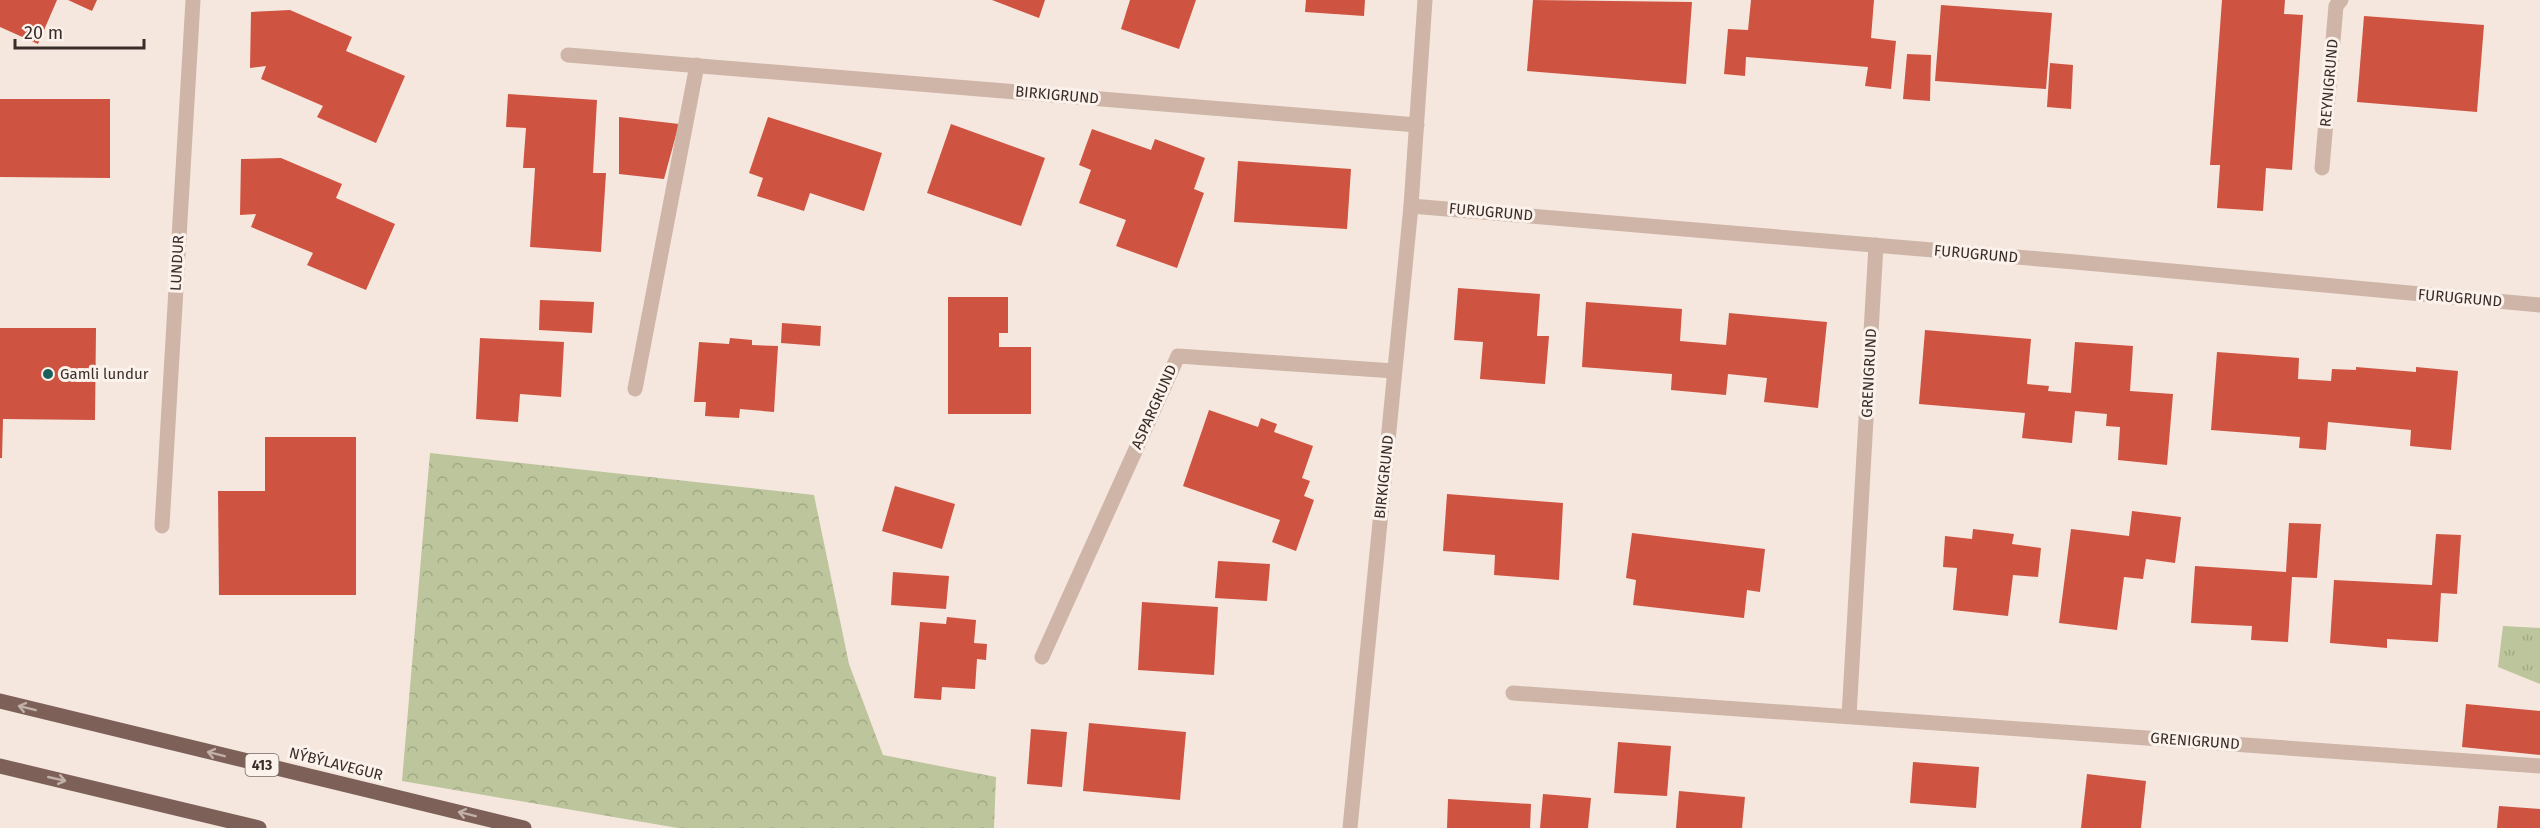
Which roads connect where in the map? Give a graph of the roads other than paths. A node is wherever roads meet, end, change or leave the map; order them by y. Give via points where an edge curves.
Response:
1 (193, 0) edge
2 (1425, 0) edge
3 (2341, 0) edge
4 (568, 55) dead end
5 (697, 65) junction
6 (1417, 125) junction
7 (2322, 168) dead end
8 (1411, 206) junction
9 (1876, 245) junction
10 (2540, 305) edge
11 (1394, 371) junction
12 (635, 389) dead end
13 (162, 526) dead end
14 (1042, 657) dead end
15 (1513, 693) dead end
16 (0, 701) edge
17 (1849, 716) junction
18 (0, 766) edge
19 (2540, 766) edge
20 (259, 828) edge
21 (524, 828) edge
22 (1350, 828) edge

1 - 13 street, LUNDUR
2 - 6 street, BIRKIGRUND
3 - 7 street, REYNIGRUND via 2336,6
4 - 5 street, BIRKIGRUND
5 - 6 street, BIRKIGRUND
5 - 12 street
6 - 8 street, BIRKIGRUND
8 - 9 street, FURUGRUND
8 - 11 street, BIRKIGRUND
9 - 10 street, FURUGRUND
9 - 17 street, GRENIGRUND
11 - 14 street, ASPARGRUND via 1178,356
11 - 22 street, BIRKIGRUND
15 - 17 street, GRENIGRUND
21 -> 16 main road, NÝBÝLAVEGUR / 413
17 - 19 street, GRENIGRUND
18 -> 20 main road

